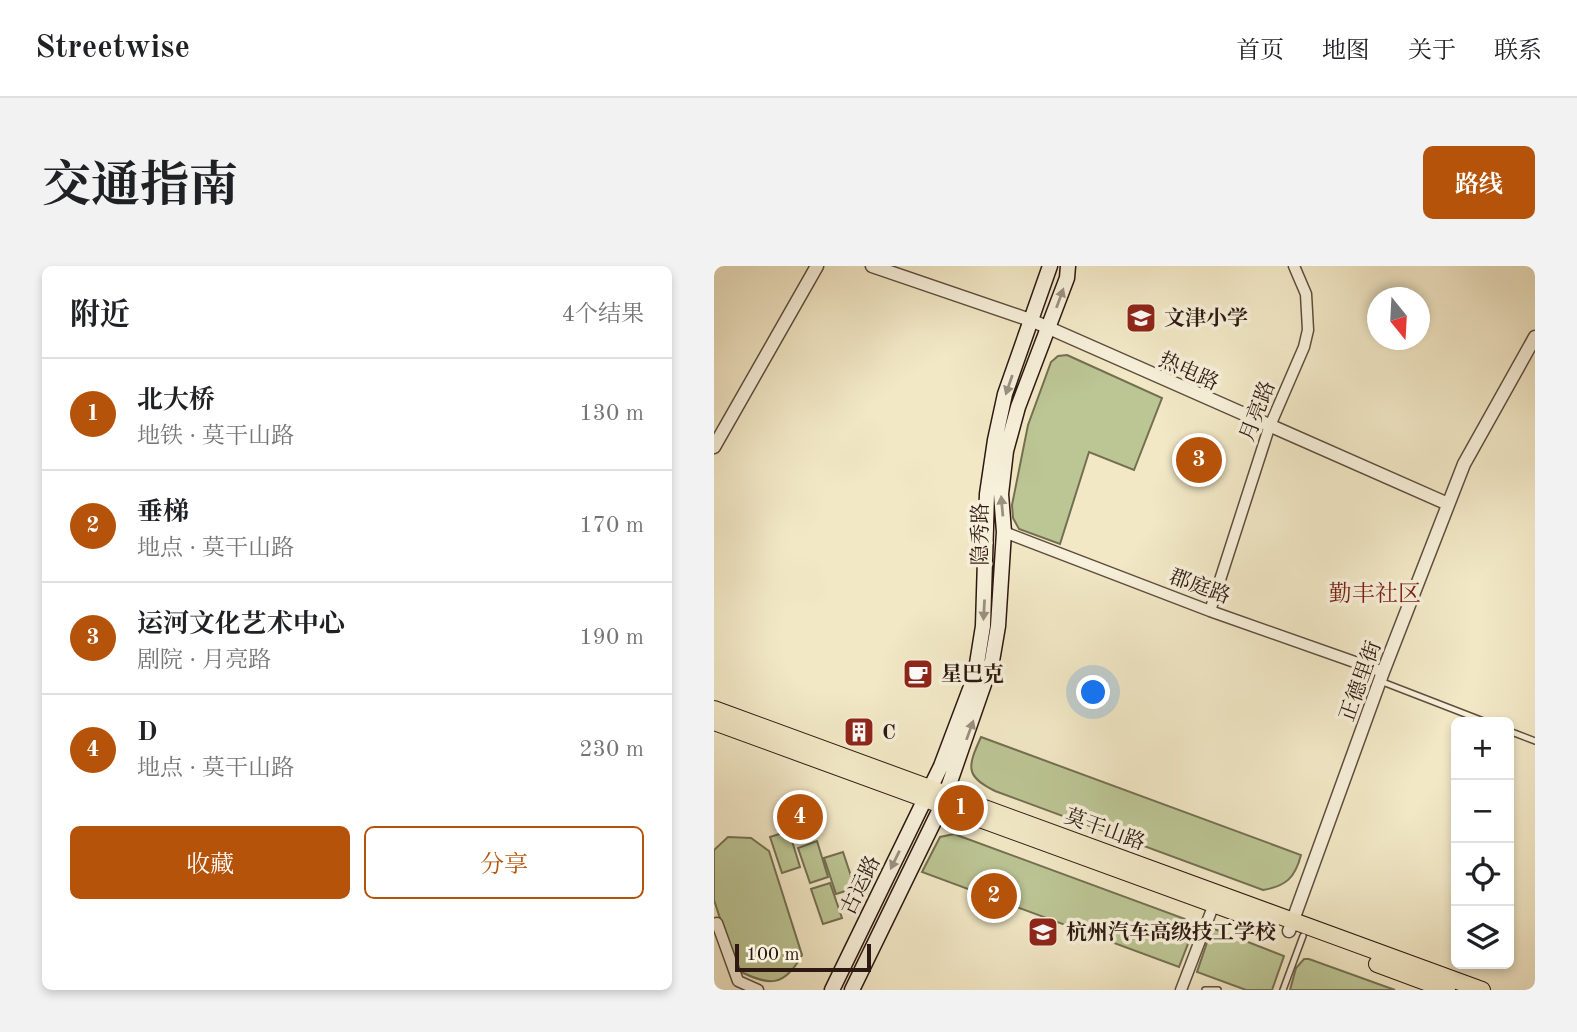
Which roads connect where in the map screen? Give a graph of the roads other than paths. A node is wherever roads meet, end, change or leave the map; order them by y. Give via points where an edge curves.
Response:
1 (817, 266) edge
2 (872, 266) edge
3 (1050, 266) edge
4 (1068, 266) edge
5 (1294, 266) edge
6 (1033, 321) junction
7 (1049, 329) junction
8 (1535, 337) edge
9 (1269, 428) junction
10 (714, 447) edge
11 (1448, 504) junction
12 (1004, 532) junction
13 (1210, 611) junction
14 (1381, 677) junction
15 (714, 709) edge
16 (1474, 717) edge
17 (714, 722) edge
18 (1514, 733) edge
19 (1535, 741) edge
20 (928, 793) junction
21 (945, 799) junction
22 (1214, 904) junction
23 (714, 924) edge
24 (1294, 929) junction
25 (1439, 989) edge
26 (758, 990) edge
27 (832, 990) edge
28 (852, 990) edge
29 (1181, 990) edge
30 (1205, 990) edge
31 (1218, 990) edge
32 (1283, 990) edge
33 (1482, 990) edge

1 - 10 street
2 - 6 street, 热电路
3 - 6 main road, 隐秀路
7 -> 4 main road, 隐秀路
5 - 9 street, 月亮路 via 1306,294 1308,330
6 - 7 street, 热电路
6 -> 20 main road, 隐秀路 via 1005,394 995,440 987,494 984,626 975,676
7 - 9 street, 热电路
12 -> 7 main road, 隐秀路 via 1001,494 1006,451
8 - 11 street, 正德里街 via 1464,464
9 - 11 street, 热电路
9 - 13 street, 月亮路
11 - 14 street, 正德里街
12 - 13 street, 郡庭路
21 -> 12 main road, 隐秀路 via 992,661
13 - 14 street, 郡庭路
14 - 16 lane
14 - 24 street, 正德里街
15 - 20 main road, 莫干山路
17 - 20 main road, 莫干山路
18 - 19 lane
20 - 21 main road, 莫干山路
20 -> 27 main road, 古运路
21 - 22 main road, 莫干山路
21 - 24 main road, 莫干山路
21 - 28 main road, 古运路
22 - 24 main road, 莫干山路
22 - 29 street
23 - 26 street via 738,981
24 - 25 main road, 莫干山路
24 - 32 lane
24 - 33 main road, 莫干山路
30 - 31 lane

